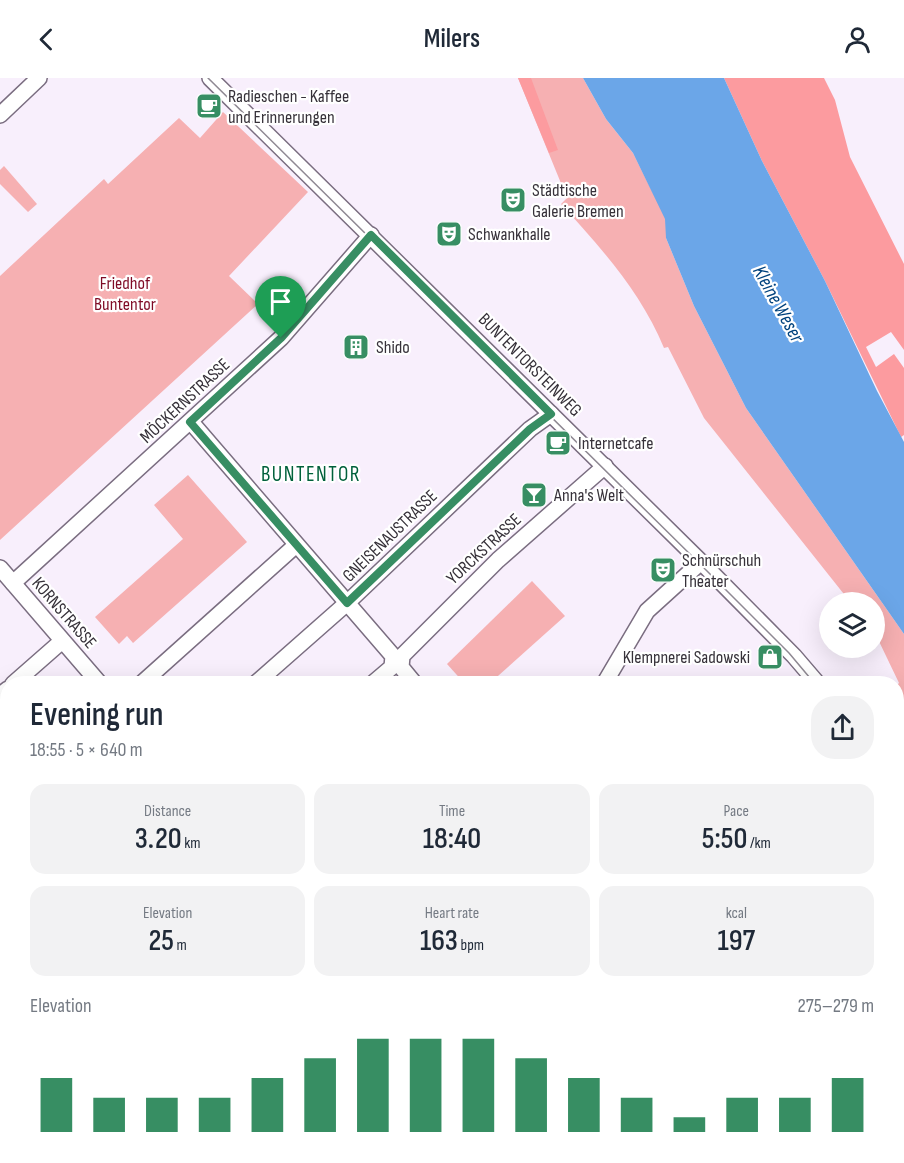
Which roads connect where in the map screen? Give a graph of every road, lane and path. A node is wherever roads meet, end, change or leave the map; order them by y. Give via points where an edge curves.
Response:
1 (39, 78) edge
2 (210, 78) edge
3 (0, 115) edge
4 (371, 235) junction
5 (551, 414) junction
6 (190, 422) junction
7 (605, 466) junction
8 (296, 546) junction
9 (701, 562) junction
10 (0, 568) edge
11 (13, 583) junction
12 (347, 603) junction
13 (62, 641) junction
14 (396, 667) junction
15 (22, 676) edge
16 (93, 676) edge
17 (150, 676) edge
18 (264, 676) edge
19 (383, 676) edge
20 (406, 676) edge
21 (609, 676) edge
22 (811, 676) edge

1 - 3 street
2 - 4 street, BUNTENTORSTEINWEG
4 - 5 street, BUNTENTORSTEINWEG
4 - 6 street, MÖCKERNSTRASSE via 281,338
5 - 7 street, BUNTENTORSTEINWEG
5 - 12 street, GNEISENAUSTRASSE via 530,429
6 - 8 street
6 - 11 street, MÖCKERNSTRASSE
7 - 9 street, BUNTENTORSTEINWEG
7 - 14 street, YORCKSTRASSE via 498,560 402,656
8 - 12 street
8 - 17 street
9 - 21 street via 647,611
9 - 22 street, BUNTENTORSTEINWEG
10 - 11 street, KORNSTRASSE
11 - 13 street, KORNSTRASSE
12 - 14 street via 393,656
12 - 18 street, GNEISENAUSTRASSE
13 - 15 street
13 - 16 street, KORNSTRASSE
14 - 19 street, YORCKSTRASSE
14 - 20 street

